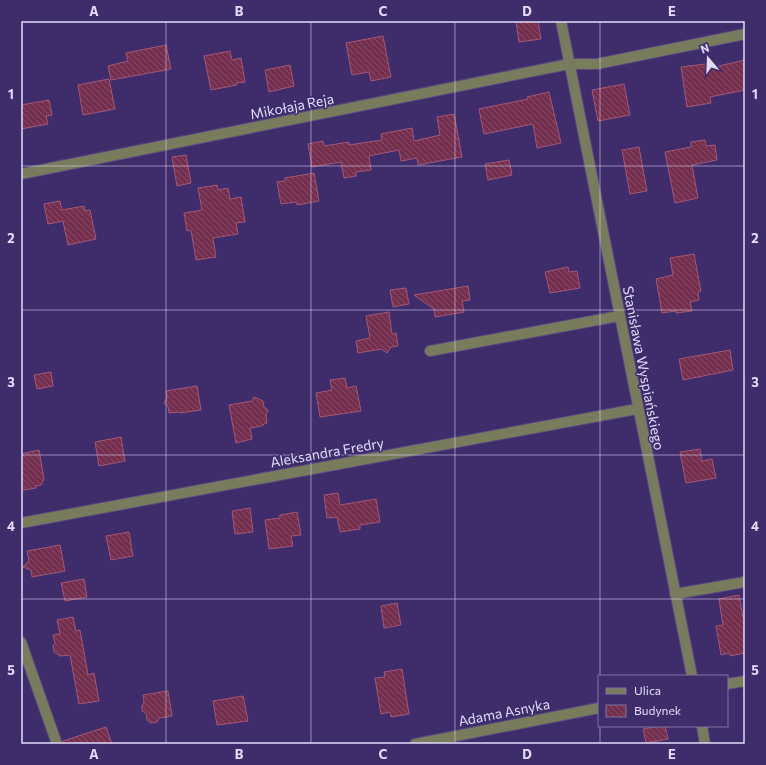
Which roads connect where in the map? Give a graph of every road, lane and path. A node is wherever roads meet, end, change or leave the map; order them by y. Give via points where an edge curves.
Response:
1 (561, 21) edge
2 (745, 34) edge
3 (569, 64) junction
4 (21, 174) edge
5 (619, 316) junction
6 (430, 351) dead end
7 (638, 409) junction
8 (21, 523) edge
9 (745, 582) edge
10 (675, 594) junction
11 (21, 642) edge
12 (692, 675) edge
13 (745, 681) edge
14 (728, 684) edge
15 (598, 708) edge
16 (702, 727) edge
17 (57, 744) edge
18 (414, 744) edge
19 (705, 744) edge

1 - 3 street, Stanisława Wyspiańskiego
2 - 3 street, Mikołaja Reja via 597,64
3 - 4 street, Mikołaja Reja
3 - 5 street, Stanisława Wyspiańskiego
5 - 6 street
5 - 7 street, Stanisława Wyspiańskiego
7 - 8 street, Aleksandra Fredry
7 - 10 street, Stanisława Wyspiańskiego
9 - 10 street
10 - 12 street, Stanisława Wyspiańskiego
11 - 17 street
13 - 14 street
15 - 18 street, Adama Asnyka
16 - 19 street

